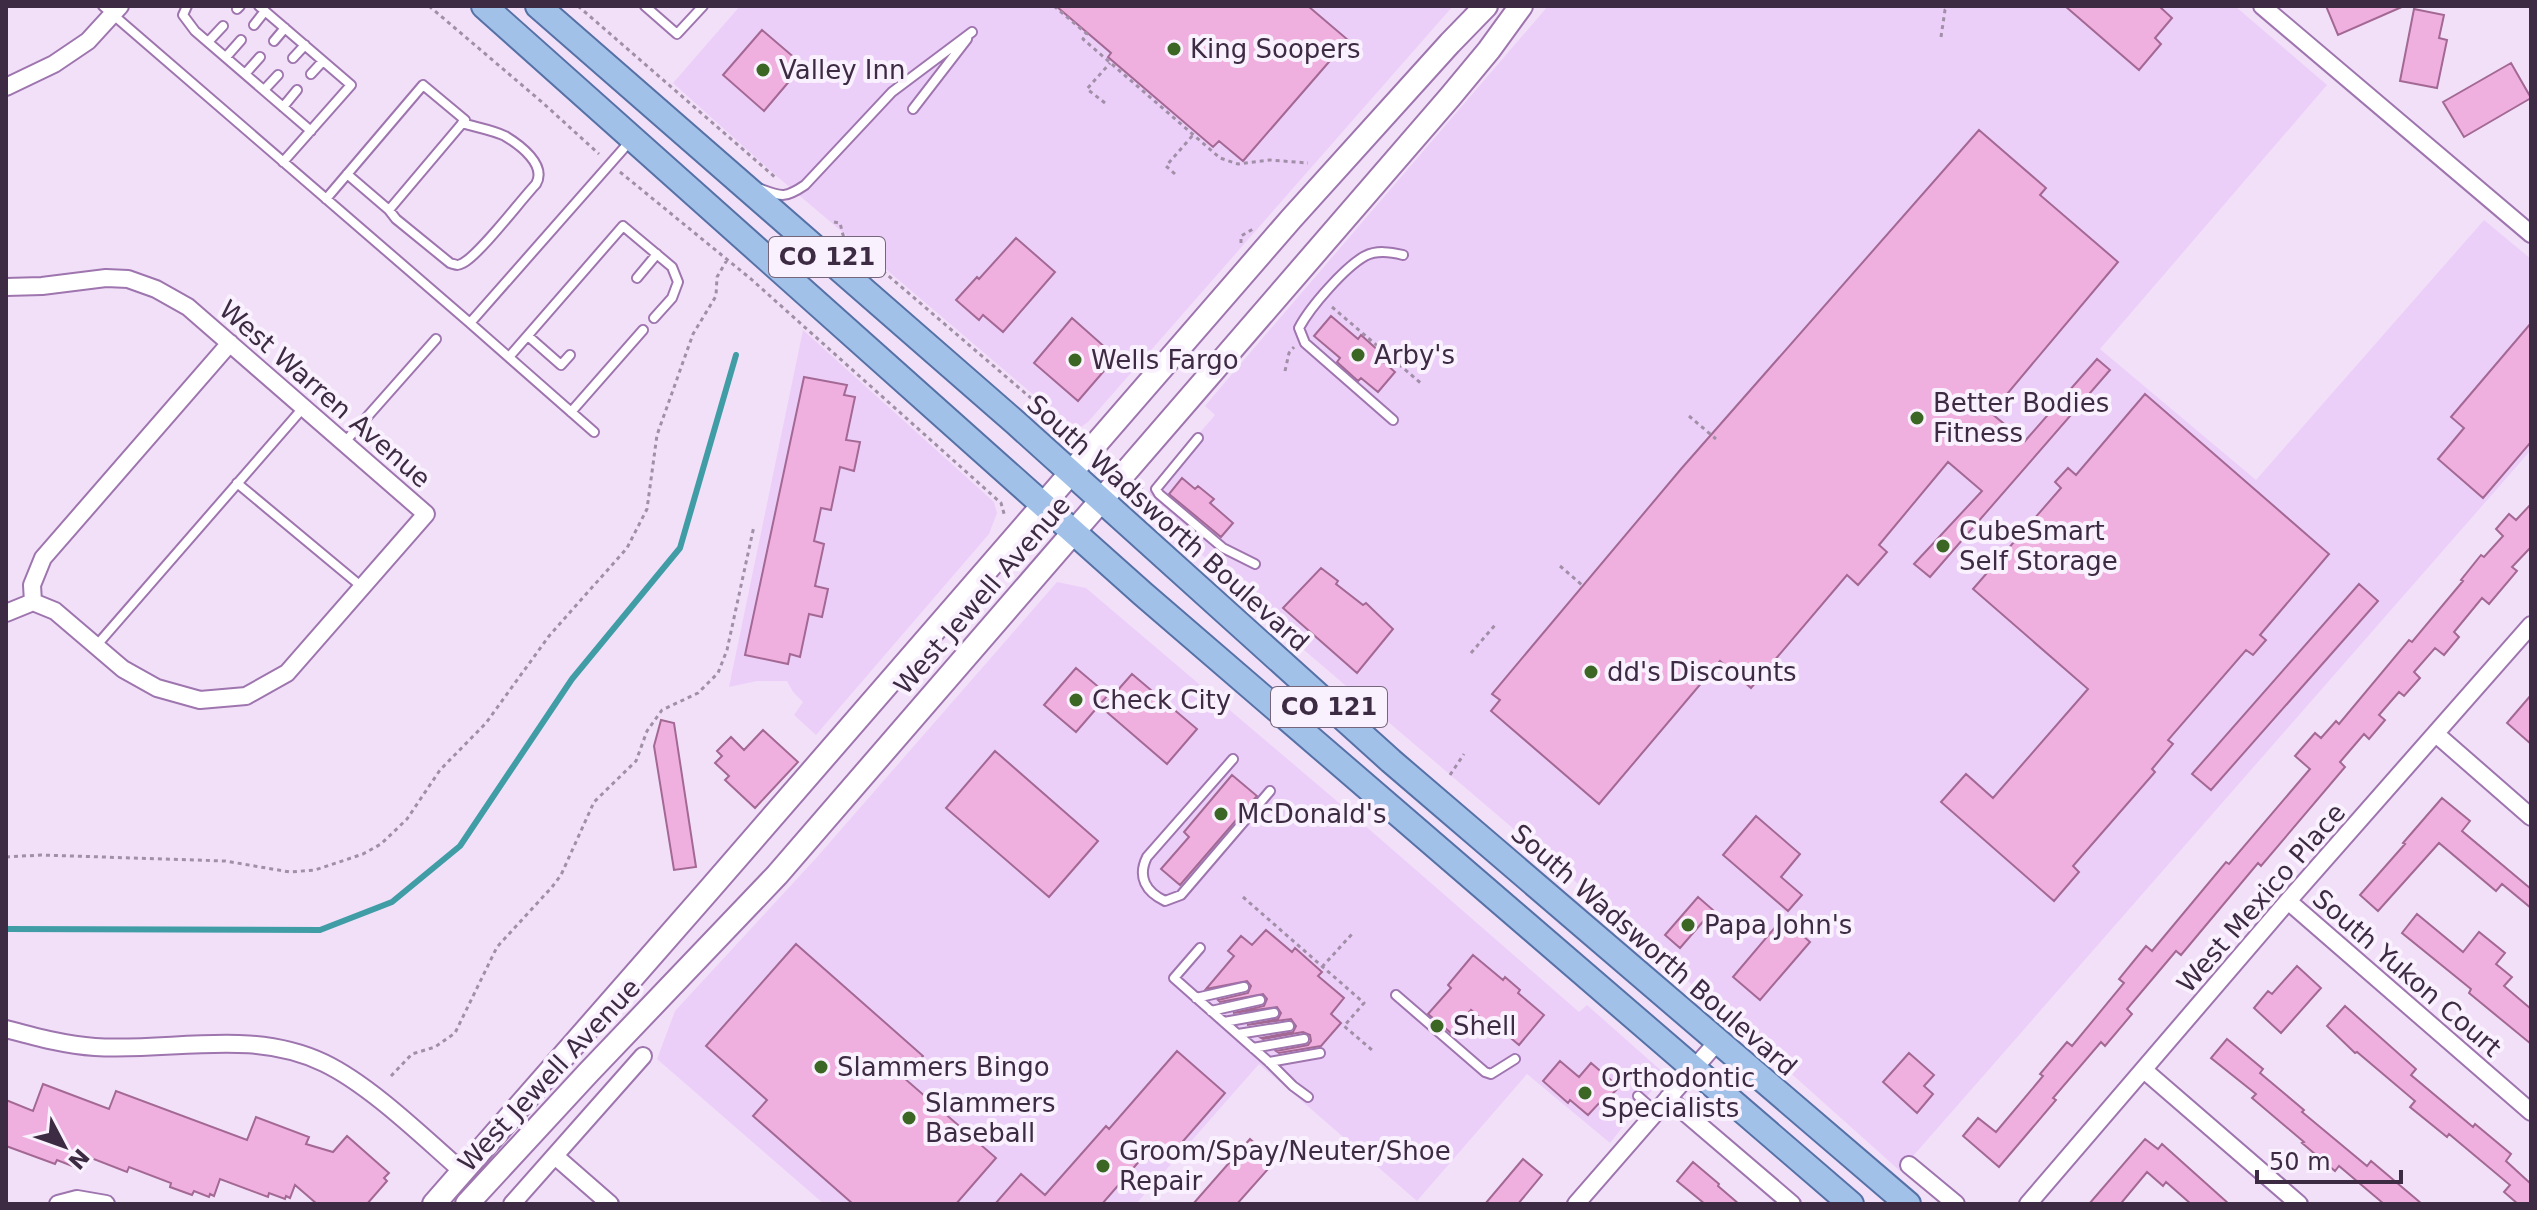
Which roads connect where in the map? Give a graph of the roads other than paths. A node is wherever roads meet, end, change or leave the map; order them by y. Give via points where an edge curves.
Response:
1 (187, 6) edge
2 (484, 6) edge
3 (645, 6) edge
4 (703, 6) edge
5 (1486, 6) edge
6 (1521, 6) edge
7 (2262, 6) edge
8 (540, 7) edge
9 (262, 8) edge
10 (112, 9) edge
11 (254, 25) dead end
12 (223, 26) dead end
13 (285, 28) junction
14 (241, 40) dead end
15 (274, 41) dead end
16 (208, 42) junction
17 (305, 45) junction
18 (226, 57) junction
19 (260, 57) dead end
20 (293, 58) dead end
21 (323, 61) junction
22 (245, 74) junction
23 (311, 74) dead end
24 (278, 75) dead end
25 (6, 87) edge
26 (264, 90) junction
27 (297, 90) dead end
28 (283, 107) junction
29 (913, 109) dead end
30 (462, 123) junction
31 (311, 131) junction
32 (632, 139) junction
33 (283, 162) junction
34 (726, 169) junction
35 (347, 174) junction
36 (326, 199) junction
37 (389, 210) junction
38 (2531, 234) edge
39 (657, 254) junction
40 (1403, 255) dead end
41 (637, 278) dead end
42 (6, 287) edge
43 (654, 318) dead end
44 (470, 323) junction
45 (643, 330) dead end
46 (528, 336) junction
47 (436, 339) dead end
48 (230, 343) junction
49 (570, 355) dead end
50 (509, 357) junction
51 (303, 407) junction
52 (571, 412) junction
53 (1393, 420) dead end
54 (594, 432) dead end
55 (1198, 438) dead end
56 (344, 443) junction
57 (1070, 472) junction
58 (237, 483) junction
59 (1100, 500) junction
60 (1043, 504) junction
61 (1073, 532) junction
62 (1255, 564) dead end
63 (362, 587) junction
64 (33, 602) junction
65 (6, 613) edge
66 (2531, 625) edge
67 (96, 646) junction
68 (2436, 734) junction
69 (1233, 759) dead end
70 (1270, 791) dead end
71 (2531, 817) edge
72 (2288, 901) junction
73 (1200, 948) dead end
74 (1244, 987) dead end
75 (1396, 995) dead end
76 (1196, 998) junction
77 (1260, 1000) dead end
78 (1211, 1011) junction
79 (1274, 1013) dead end
80 (1224, 1022) junction
81 (1289, 1026) dead end
82 (6, 1029) edge
83 (1238, 1034) junction
84 (1304, 1039) dead end
85 (1718, 1041) junction
86 (1253, 1048) junction
87 (1320, 1053) dead end
88 (643, 1056) dead end
89 (1515, 1059) dead end
90 (1269, 1062) junction
91 (1694, 1068) junction
92 (2144, 1070) junction
93 (1638, 1096) dead end
94 (1308, 1097) dead end
95 (1668, 1098) junction
96 (1656, 1112) junction
97 (2531, 1112) edge
98 (555, 1156) junction
99 (1909, 1165) dead end
100 (462, 1171) junction
101 (58, 1204) edge
102 (106, 1204) edge
103 (434, 1204) edge
104 (467, 1204) edge
105 (512, 1204) edge
106 (610, 1204) edge
107 (1576, 1204) edge
108 (1792, 1204) edge
109 (1851, 1204) edge
110 (1908, 1204) edge
111 (1956, 1204) edge
112 (2028, 1204) edge
113 (2299, 1204) edge

1 - 16 lane via 183,15
2 - 32 main road, CO 121
3 - 4 lane via 677,34
5 - 57 main road, West Jewell Avenue
6 - 59 main road, West Jewell Avenue via 1450,97
7 - 38 street
8 - 34 main road, South Wadsworth Boulevard / CO 121
9 - 11 lane
9 - 13 lane
10 - 25 street via 88,41
10 - 33 lane
12 - 16 lane
13 - 15 lane
13 - 17 lane
14 - 18 lane
16 - 18 lane
17 - 20 lane
17 - 21 lane
18 - 22 lane
19 - 22 lane
21 - 23 lane
21 - 31 lane via 351,85
22 - 26 lane
24 - 26 lane
26 - 28 lane
27 - 28 lane
28 - 31 lane
29 - 34 lane via 972,32 892,92 792,194 780,196
30 - 35 lane via 465,120 423,85
30 - 37 lane
30 - 37 lane via 503,135 530,156 539,171 536,184 457,265
31 - 33 lane
32 - 44 lane
32 - 60 main road, CO 121
33 - 36 lane
34 - 57 main road, South Wadsworth Boulevard / CO 121
35 - 36 lane
35 - 37 lane
36 - 44 lane
39 - 41 lane
39 - 43 lane via 672,267 678,282
39 - 46 lane via 623,226
40 - 53 lane via 1383,252 1364,257 1299,328 1301,338
42 - 48 street, West Warren Avenue via 128,279 188,307
44 - 50 lane
45 - 52 lane
46 - 49 lane via 561,365
46 - 50 lane
47 - 56 lane
48 - 51 street, West Warren Avenue
48 - 64 street via 43,558 32,585
50 - 52 lane
51 - 56 street, West Warren Avenue
51 - 58 lane
52 - 54 lane
55 - 62 lane via 1156,489 1223,548
56 - 63 street, West Warren Avenue via 426,514
57 - 59 main road, South Wadsworth Boulevard / CO 121
57 - 60 main road, West Jewell Avenue
58 - 63 lane
58 - 67 lane
59 - 61 main road, West Jewell Avenue
59 - 85 main road, South Wadsworth Boulevard / CO 121 via 1391,761
60 - 61 main road, CO 121
60 - 100 main road, West Jewell Avenue
61 - 91 main road, CO 121
61 - 104 main road, West Jewell Avenue via 777,875
63 - 67 street, West Warren Avenue via 287,673 246,696 200,700 157,688
64 - 65 street
64 - 67 street, West Warren Avenue via 55,611
66 - 68 street, West Mexico Place
68 - 71 street
68 - 72 street, West Mexico Place
69 - 70 lane via 1147,857 1142,873 1152,893 1165,901 1181,895
72 - 92 street, West Mexico Place
72 - 97 street, South Yukon Court
73 - 76 lane via 1174,978
74 - 76 lane
75 - 89 lane via 1485,1072 1497,1072
76 - 78 lane
77 - 78 lane
78 - 80 lane
79 - 80 lane
80 - 83 lane
81 - 83 lane
82 - 100 street via 97,1047 252,1044 289,1050 324,1062 358,1083
83 - 86 lane
84 - 86 lane
85 - 91 street
85 - 110 main road, South Wadsworth Boulevard / CO 121
86 - 90 lane
87 - 90 lane
88 - 98 street
90 - 94 lane
91 - 95 street
91 - 109 main road, CO 121
92 - 112 street, West Mexico Place
92 - 113 street
93 - 96 lane
95 - 96 street
95 - 108 street
96 - 107 street
98 - 105 street
98 - 106 street
99 - 111 street
100 - 103 main road, West Jewell Avenue
101 - 102 street via 77,1199

